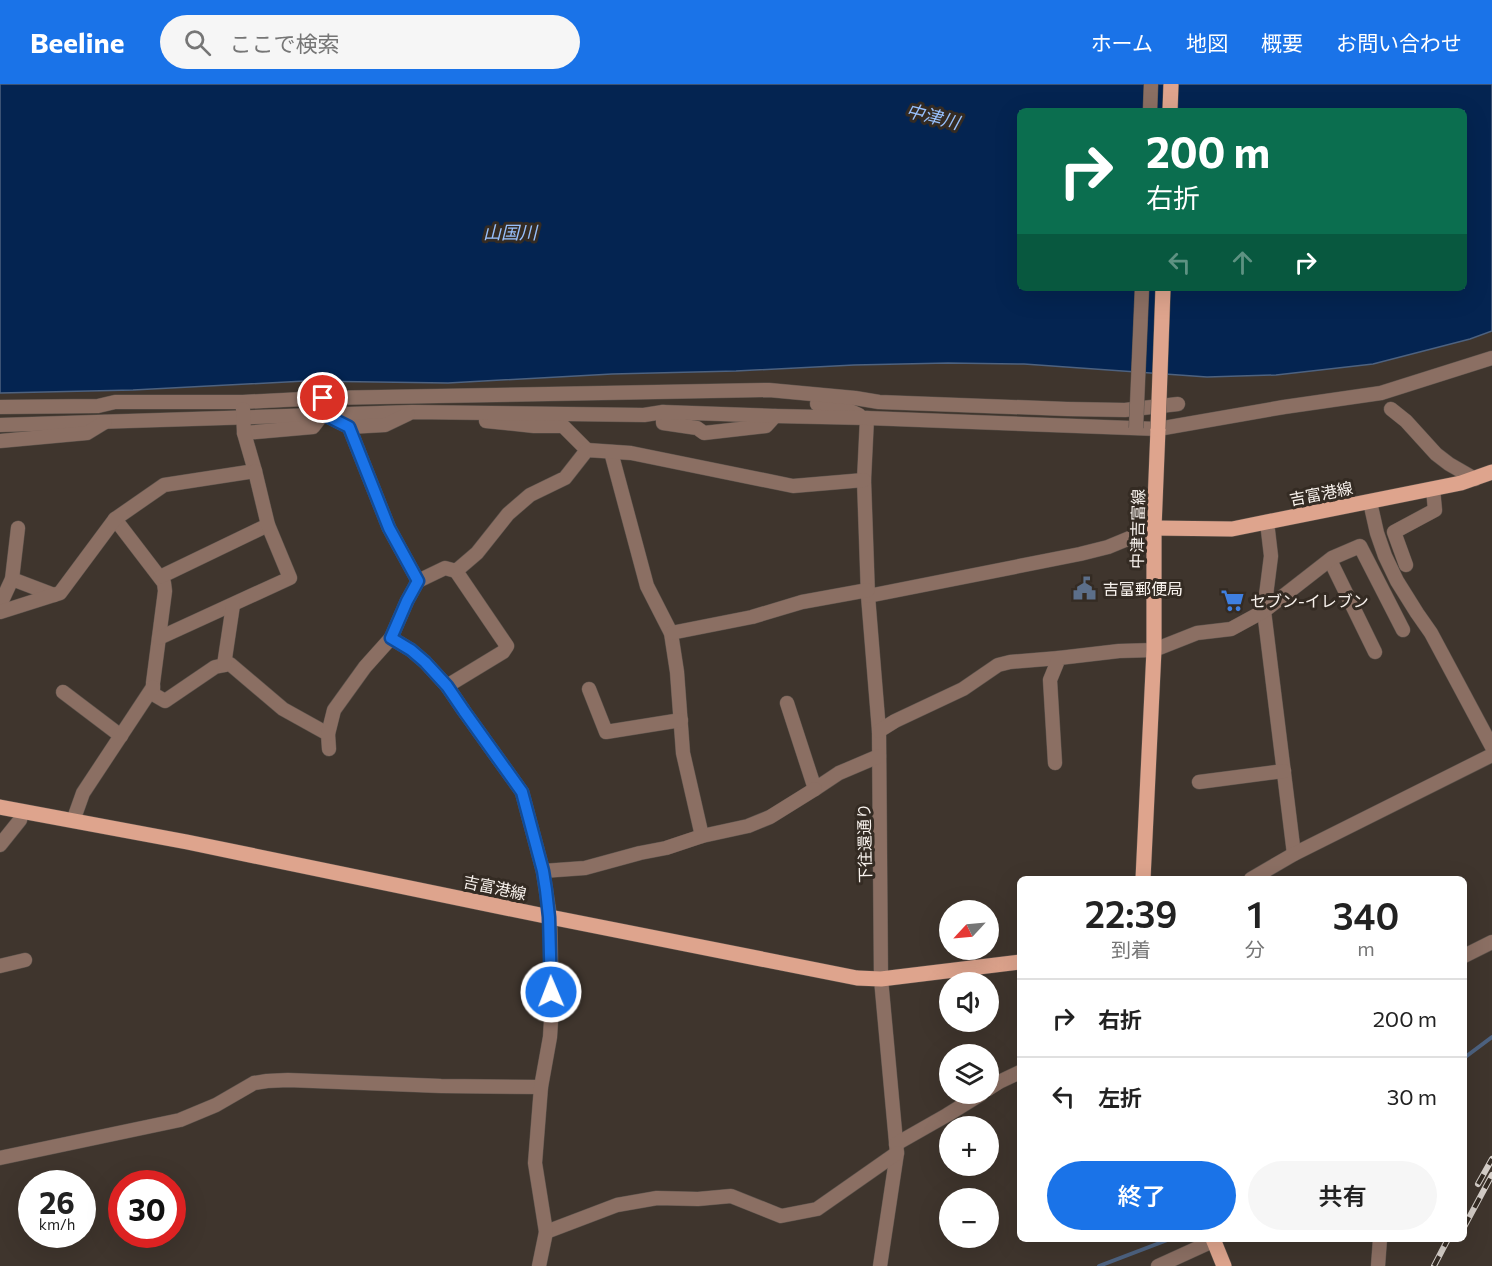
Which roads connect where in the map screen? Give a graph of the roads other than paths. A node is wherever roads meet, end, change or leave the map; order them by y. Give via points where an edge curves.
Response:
1 (1151, 84) edge
2 (1171, 84) edge
3 (1150, 108) edge
4 (1170, 108) edge
5 (1142, 291) edge
6 (1163, 291) edge
7 (1492, 358) edge
8 (729, 391) junction
9 (651, 392) junction
10 (323, 398) junction
11 (197, 401) junction
12 (243, 402) junction
13 (879, 402) junction
14 (1178, 404) dead end
15 (0, 407) edge
16 (1391, 409) dead end
17 (412, 412) junction
18 (323, 414) junction
19 (644, 415) junction
20 (243, 416) junction
21 (873, 418) junction
22 (564, 420) junction
23 (107, 421) junction
24 (0, 425) edge
25 (349, 427) junction
26 (1136, 428) junction
27 (1158, 429) junction
28 (244, 433) junction
29 (0, 441) edge
30 (587, 450) junction
31 (611, 452) junction
32 (255, 471) junction
33 (1492, 472) edge
34 (1474, 478) junction
35 (864, 480) junction
36 (1433, 489) junction
37 (1370, 502) junction
38 (115, 519) junction
39 (1267, 522) junction
40 (268, 525) junction
41 (18, 528) dead end
42 (1154, 528) junction
43 (1330, 560) junction
44 (1406, 565) dead end
45 (456, 571) junction
46 (160, 577) junction
47 (12, 579) junction
48 (418, 581) junction
49 (868, 593) junction
50 (54, 595) junction
51 (233, 604) junction
52 (0, 605) edge
53 (1264, 611) junction
54 (0, 612) edge
55 (1403, 630) dead end
56 (671, 633) junction
57 (159, 638) junction
58 (391, 638) junction
59 (1154, 650) junction
60 (1375, 652) dead end
61 (1059, 658) junction
62 (224, 665) junction
63 (447, 686) junction
64 (153, 687) junction
65 (589, 689) dead end
66 (63, 692) dead end
67 (787, 703) dead end
68 (681, 720) junction
69 (879, 731) junction
70 (328, 734) junction
71 (122, 736) junction
72 (1492, 747) edge
73 (329, 749) dead end
74 (1492, 755) edge
75 (879, 756) junction
76 (1055, 763) dead end
77 (1284, 771) junction
78 (1199, 782) dead end
79 (815, 789) junction
80 (0, 807) edge
81 (22, 812) junction
82 (73, 821) junction
83 (702, 836) junction
84 (0, 845) edge
85 (1294, 854) junction
86 (543, 871) junction
87 (1143, 876) edge
88 (1261, 876) edge
89 (549, 917) junction
90 (1492, 942) edge
91 (1467, 954) edge
92 (25, 960) dead end
93 (1017, 962) edge
94 (0, 970) edge
95 (881, 980) junction
96 (1017, 1073) edge
97 (999, 1082) edge
98 (541, 1087) junction
99 (965, 1104) edge
100 (896, 1149) junction
101 (0, 1158) edge
102 (546, 1232) junction
103 (1209, 1242) edge
104 (1214, 1242) edge
105 (1380, 1242) edge
106 (539, 1266) edge
107 (880, 1266) edge
108 (1158, 1266) edge
109 (1224, 1266) edge
110 (1378, 1266) edge

1 - 3 street
2 - 4 main road
5 - 26 street, bridge
6 - 27 main road, 中津吉富線, bridge
7 - 27 street via 1381,393
8 - 9 street
8 - 13 street via 769,390
8 - 21 street via 839,406
9 - 10 street
9 - 19 street
10 - 12 street
10 - 18 street
11 - 12 street
11 - 15 street
11 - 23 street via 125,411
12 - 20 street
13 - 14 street via 1078,410
13 - 21 street, 下往還通り
16 - 34 street via 1436,454
17 - 18 street
17 - 22 street
17 - 25 street via 385,425
18 - 20 street
18 - 25 street
18 - 28 street via 313,427
19 - 21 street via 663,412
19 - 22 street
20 - 23 street
20 - 28 street
21 - 26 street
21 - 35 street, 下往還通り
22 - 30 street
23 - 24 street
23 - 29 street via 87,433
25 - 48 street via 389,528
26 - 27 street
27 - 42 main road, 中津吉富線
28 - 32 street
30 - 31 street
30 - 45 street via 565,478 530,495 508,514 477,553
31 - 35 street via 793,486
31 - 56 street via 647,586
32 - 38 street via 164,484
32 - 40 street
33 - 34 main road, 吉富港線
34 - 36 main road, 吉富港線
35 - 49 street, 下往還通り
36 - 37 main road, 吉富港線
36 - 44 street via 1435,510 1394,532
37 - 39 main road, 吉富港線
37 - 72 street via 1377,533 1393,572 1431,633
38 - 46 street
38 - 50 street via 60,593
39 - 42 main road, 吉富港線 via 1232,529
39 - 53 street via 1271,556
40 - 46 street
40 - 51 street via 290,578
41 - 47 street
42 - 49 street via 1080,554
42 - 59 main road, 中津吉富線
43 - 53 street
43 - 55 street via 1360,546
43 - 60 street
45 - 48 street via 445,568
45 - 63 street via 507,646
46 - 57 street via 165,591
47 - 50 street
47 - 52 street
48 - 58 street
49 - 56 street via 802,602 752,617
49 - 69 street, 下往還通り
50 - 54 street
51 - 57 street
51 - 62 street
53 - 59 street via 1231,629 1197,633
53 - 77 street
56 - 68 street
57 - 64 street
58 - 63 street via 425,662
58 - 70 street via 334,710
59 - 61 street
59 - 87 main road, 中津吉富線
61 - 69 street via 998,665 963,688
61 - 76 street via 1050,680
62 - 64 street via 165,700 153,694
62 - 70 street via 230,664 283,709
63 - 86 street via 522,792
64 - 71 street
65 - 68 street via 606,732
66 - 71 street
67 - 79 street
68 - 83 street via 683,753
69 - 75 street, 下往還通り
70 - 73 street
71 - 82 street via 83,793
74 - 85 street
75 - 79 street via 839,773
75 - 95 street, 下往還通り
77 - 78 street
77 - 85 street
79 - 83 street via 770,817
80 - 81 main road, 吉富港線
81 - 82 main road, 吉富港線
81 - 84 street
82 - 89 main road, 吉富港線
83 - 86 street via 666,849 585,868
85 - 88 street
86 - 89 street
89 - 95 main road, 吉富港線
89 - 98 street via 552,1005
90 - 91 street
92 - 94 street
93 - 95 main road, 吉富港線
95 - 100 street, 下往還通り
96 - 97 street
98 - 101 street via 288,1080 254,1083 180,1120
98 - 102 street via 535,1163
99 - 100 street
100 - 102 street via 817,1209 781,1216 731,1196 657,1198 617,1205
100 - 107 street, 下往還通り
102 - 106 street
103 - 108 street
104 - 109 main road
105 - 110 street

